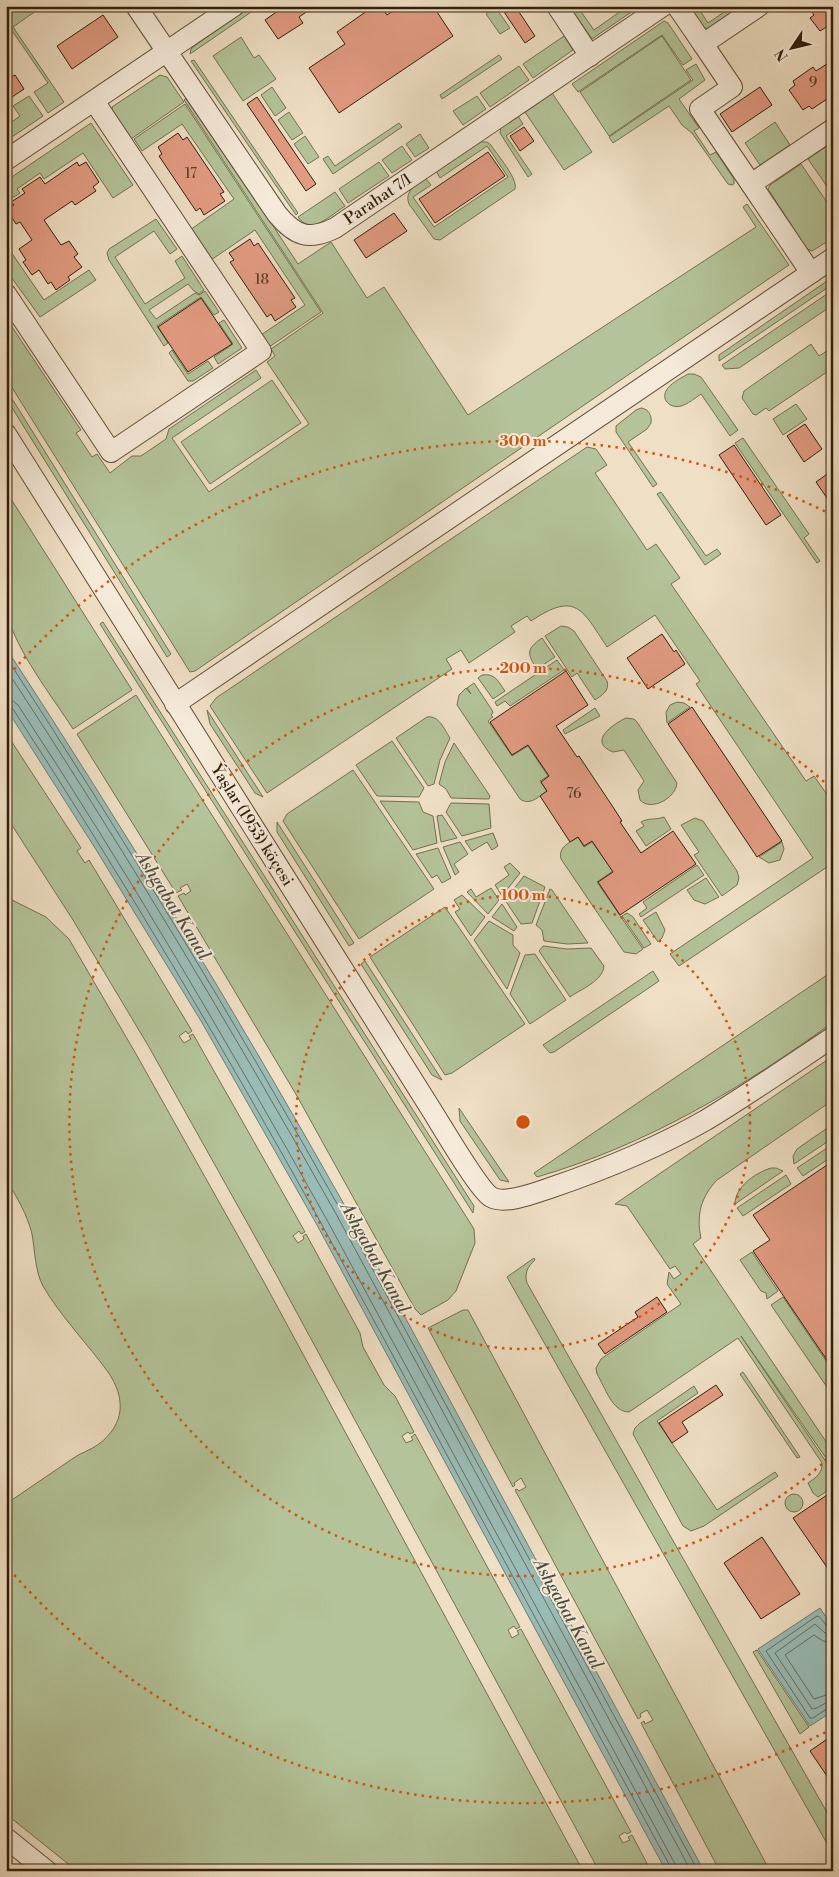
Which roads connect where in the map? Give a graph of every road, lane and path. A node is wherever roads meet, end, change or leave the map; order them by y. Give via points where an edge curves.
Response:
1 (136, 6) edge
2 (234, 6) edge
3 (557, 6) edge
4 (663, 6) edge
5 (677, 6) edge
6 (759, 6) edge
7 (703, 44) junction
8 (167, 52) junction
9 (590, 56) junction
10 (94, 101) junction
11 (833, 129) edge
12 (6, 160) edge
13 (751, 184) junction
14 (833, 258) edge
15 (811, 273) junction
16 (6, 294) edge
17 (6, 434) edge
18 (175, 704) junction
19 (833, 1037) edge
20 (6, 1838) edge
21 (47, 1871) edge

1 - 8 street, Parahat 7/1
2 - 8 street
3 - 9 street
4 - 9 street, Parahat 7/1
5 - 7 street
6 - 7 street
7 - 13 street via 732,88 700,109
8 - 9 street, Parahat 7/1 via 277,214 293,231 307,236 335,228
8 - 10 street
10 - 12 street
10 - 16 street via 261,351 112,452
11 - 13 street
13 - 15 street
14 - 15 street
15 - 18 street
17 - 18 street, Ýaşlar (1953) köçesi
18 - 19 street, Ýaşlar (1953) köçesi via 472,1172 490,1196 497,1200 536,1192 609,1166 675,1136 753,1091
20 - 21 street

